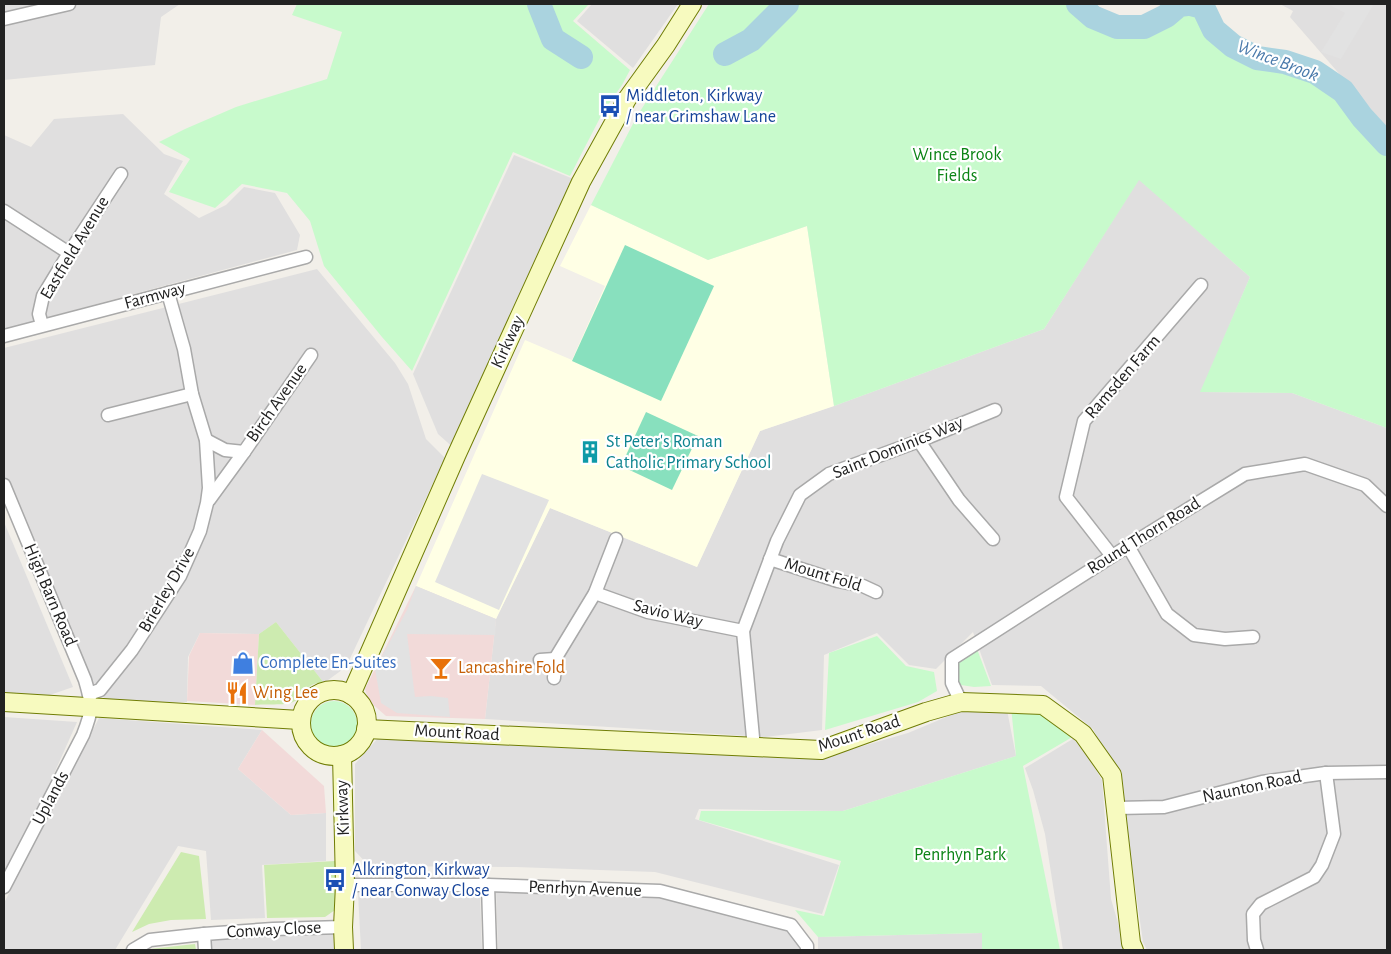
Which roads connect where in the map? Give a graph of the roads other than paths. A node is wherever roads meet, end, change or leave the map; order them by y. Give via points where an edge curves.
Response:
1 (69, 4) edge
2 (692, 4) edge
3 (19, 9) edge
4 (4, 19) edge
5 (121, 174) dead end
6 (4, 211) edge
7 (68, 252) junction
8 (306, 257) dead end
9 (1201, 285) dead end
10 (168, 293) junction
11 (42, 325) junction
12 (4, 336) edge
13 (311, 355) dead end
14 (192, 394) junction
15 (995, 410) dead end
16 (108, 415) dead end
17 (206, 440) junction
18 (919, 441) junction
19 (244, 452) junction
20 (4, 485) edge
21 (207, 503) junction
22 (1387, 506) edge
23 (616, 539) dead end
24 (993, 540) dead end
25 (1128, 546) junction
26 (1112, 556) junction
27 (770, 559) junction
28 (876, 592) dead end
29 (594, 593) junction
30 (743, 631) junction
31 (1253, 636) dead end
32 (555, 659) junction
33 (540, 660) dead end
34 (554, 678) dead end
35 (352, 695) junction
36 (91, 700) junction
37 (4, 702) edge
38 (961, 702) junction
39 (300, 720) junction
40 (366, 729) junction
41 (754, 748) junction
42 (342, 755) junction
43 (1387, 772) edge
44 (1326, 773) junction
45 (1116, 808) junction
46 (4, 885) edge
47 (345, 885) junction
48 (488, 885) junction
49 (343, 927) junction
50 (204, 934) junction
51 (133, 950) edge
52 (205, 950) edge
53 (344, 950) edge
54 (490, 950) edge
55 (807, 950) edge
56 (1134, 950) edge
57 (1257, 950) edge

1 - 3 street
2 - 35 street, Kirkway via 627,99 582,182 456,456
3 - 4 street
5 - 7 street, Eastfield Avenue
6 - 7 street
7 - 11 street, Eastfield Avenue via 43,296 39,314
8 - 10 street, Farmway
9 - 26 street, Ramsden Farm via 1084,421 1066,497
10 - 11 street, Farmway
10 - 14 street, Brierley Drive via 184,349
11 - 12 street, Farmway
13 - 19 street, Birch Avenue
14 - 16 street
14 - 17 street, Brierley Drive
15 - 18 street, Saint Dominics Way
17 - 19 street, Birch Avenue via 225,450
17 - 21 street, Brierley Drive
18 - 24 street via 959,500
18 - 27 street, Saint Dominics Way via 829,474 800,495
19 - 21 street, Birch Avenue
20 - 36 street, High Barn Road via 86,680
21 - 36 street, Brierley Drive via 200,531 180,576 132,650
22 - 25 street, Round Thorn Road via 1365,485 1305,464 1245,474
23 - 29 street
25 - 26 street, Round Thorn Road
25 - 31 street via 1167,614 1194,635 1225,639
26 - 38 street, Round Thorn Road via 952,659 952,683
27 - 28 street, Mount Fold
27 - 30 street, Saint Dominics Way
29 - 30 street, Savio Way via 648,612
29 - 32 street
30 - 41 street, Saint Dominics Way
32 - 33 street
32 - 34 street
35 - 39 street via 332,690 321,692 311,698
35 - 40 street via 365,713
36 - 37 street
36 - 39 street
36 - 46 street, Uplands via 91,715 84,735
38 - 41 street, Mount Road via 821,750
38 - 45 street, Mount Road via 1043,705 1083,734 1112,775
39 - 42 street via 301,732 310,746 319,753
40 - 41 street, Mount Road
40 - 42 street via 355,749
42 - 47 street, Kirkway
43 - 44 street, Naunton Road
44 - 45 street, Naunton Road via 1262,782 1164,807
44 - 57 street via 1334,834 1322,865 1314,877 1261,904 1253,914
45 - 56 street, Mount Road
47 - 48 street, Penrhyn Avenue
47 - 49 street, Kirkway
48 - 54 street
48 - 55 street, Penrhyn Avenue via 660,891 791,925
49 - 50 street, Conway Close
49 - 53 street, Kirkway
50 - 51 street, Conway Close via 150,940
50 - 52 street, Conway Close

